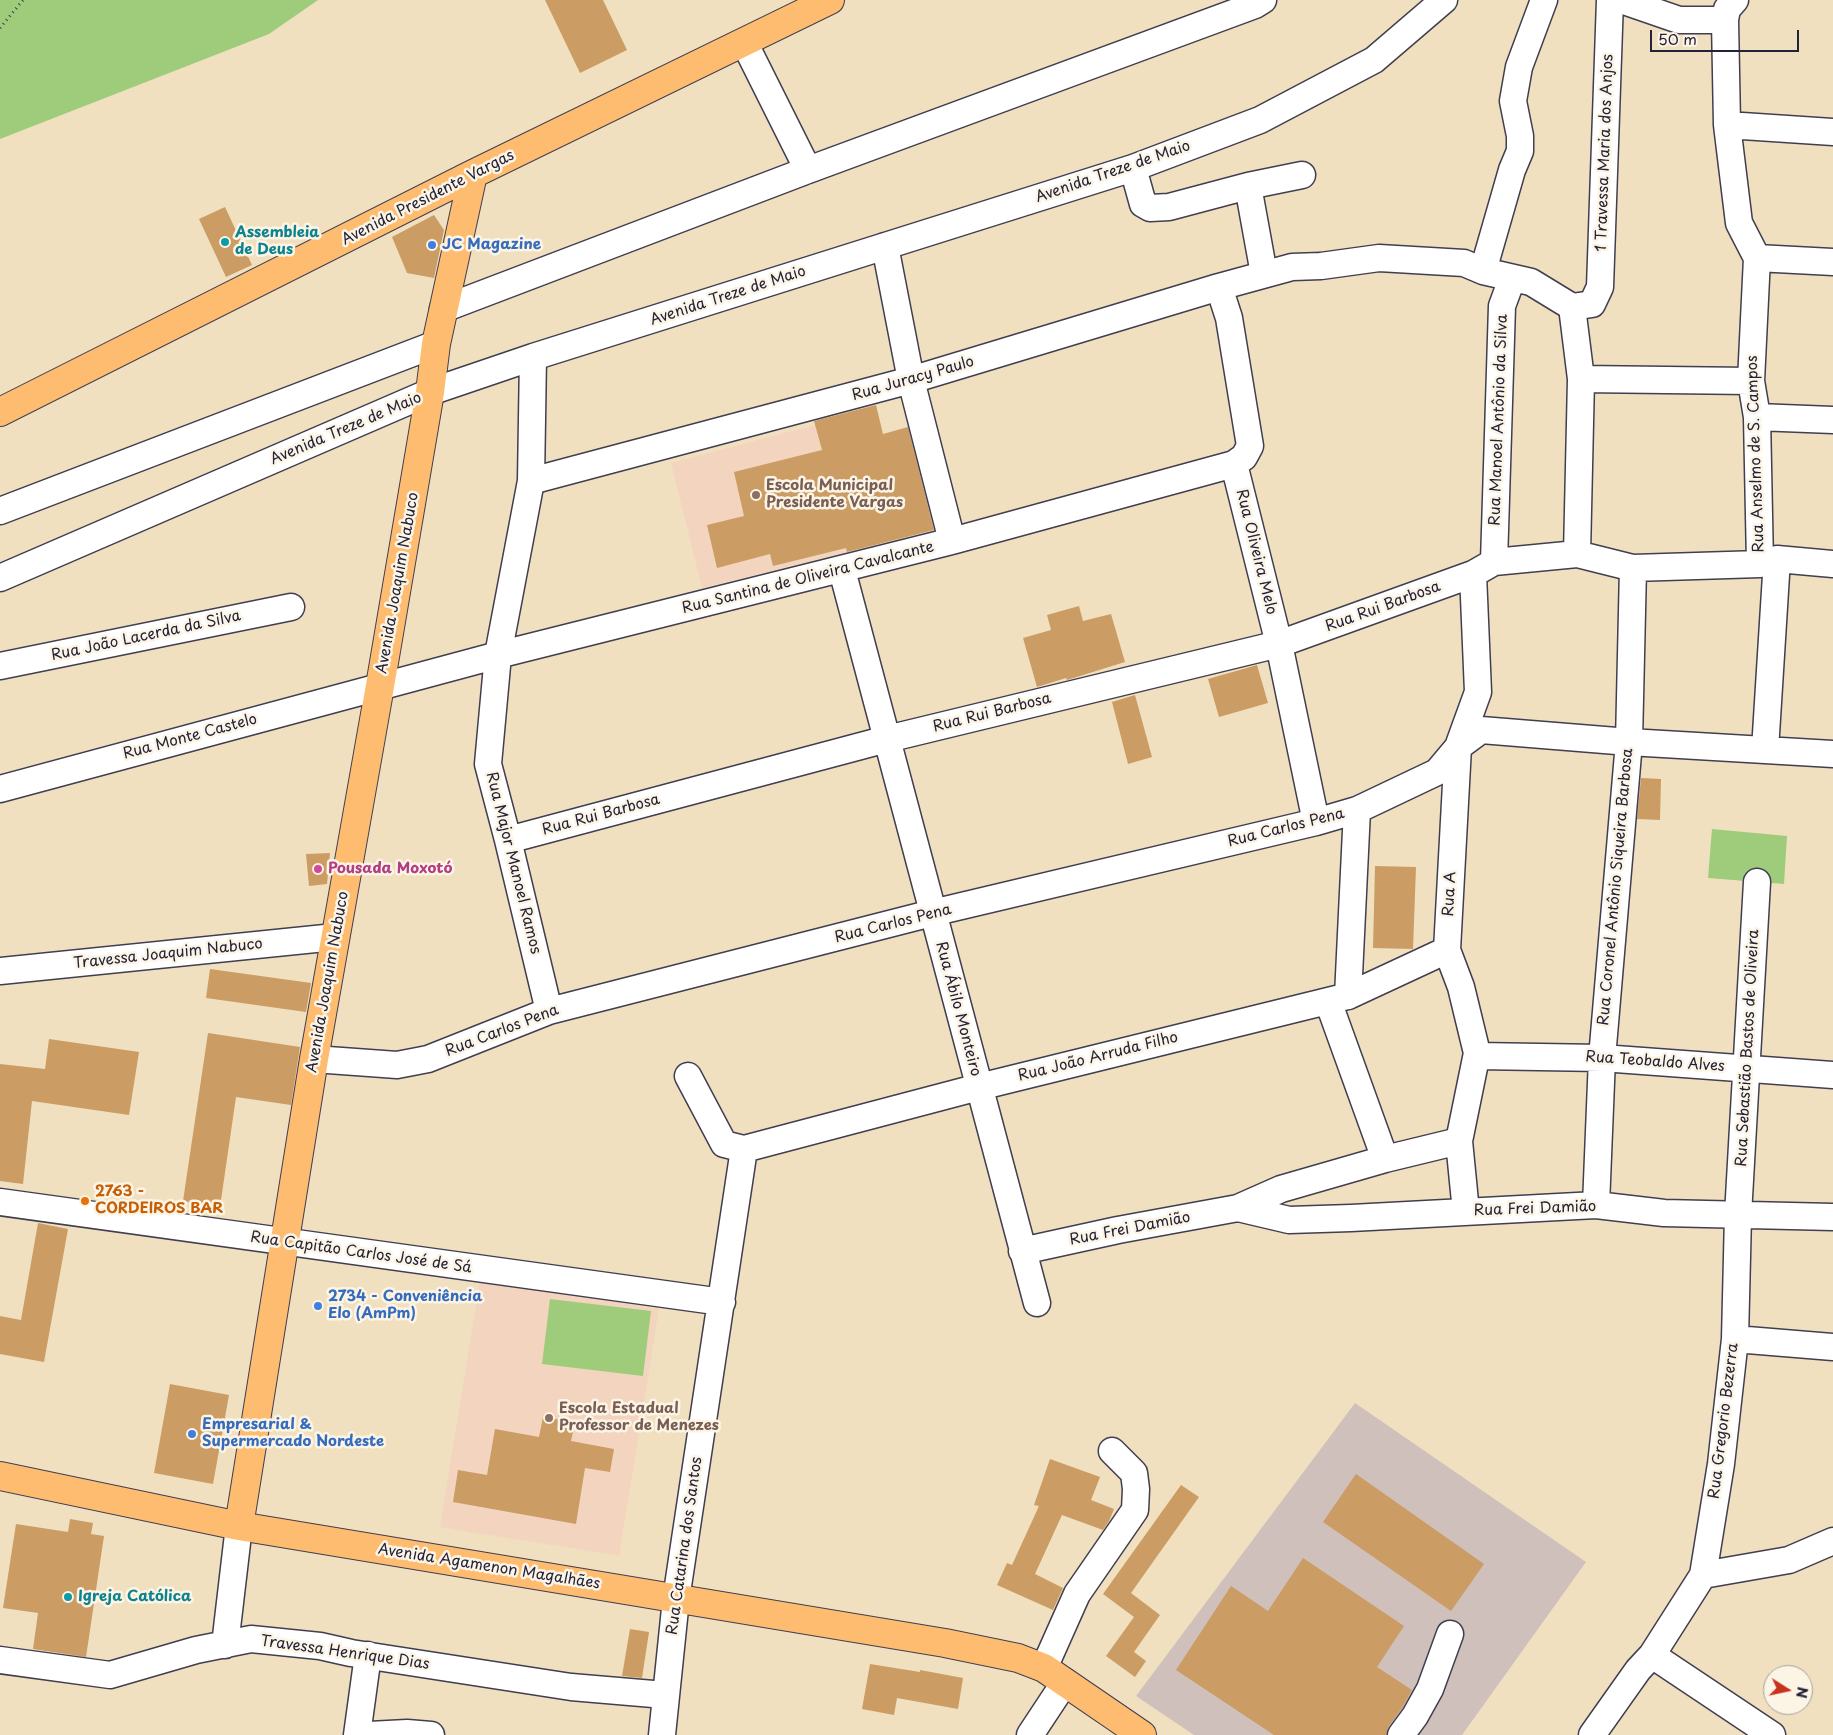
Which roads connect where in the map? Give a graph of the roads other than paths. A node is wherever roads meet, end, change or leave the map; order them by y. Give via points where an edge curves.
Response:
1 (830, 0) edge
2 (1263, 0) edge
3 (1444, 0) edge
4 (1544, 0) edge
5 (1610, 0) edge
6 (1621, 0) edge
7 (1730, 10) edge
8 (744, 42) junction
9 (1727, 125) junction
10 (1833, 132) edge
11 (1133, 168) junction
12 (808, 170) junction
13 (473, 174) junction
14 (1302, 175) dead end
15 (1248, 186) junction
16 (886, 246) junction
17 (1757, 258) junction
18 (1833, 262) edge
19 (1483, 271) junction
20 (1264, 274) junction
21 (1512, 279) junction
22 (1219, 287) junction
23 (1582, 306) junction
24 (443, 309) junction
25 (436, 344) junction
26 (533, 357) junction
27 (1581, 379) junction
28 (910, 380) junction
29 (1751, 381) junction
30 (430, 392) junction
31 (0, 412) edge
32 (1757, 417) junction
33 (1833, 420) edge
34 (1234, 464) junction
35 (531, 481) junction
36 (0, 510) edge
37 (952, 541) junction
38 (1577, 554) junction
39 (1768, 561) junction
40 (1833, 564) edge
41 (1484, 568) junction
42 (1633, 568) junction
43 (842, 570) junction
44 (0, 578) edge
45 (291, 607) dead end
46 (1279, 644) junction
47 (498, 655) junction
48 (0, 666) edge
49 (380, 686) junction
50 (887, 739) junction
51 (1628, 742) junction
52 (1458, 747) junction
53 (1765, 750) junction
54 (1833, 754) edge
55 (0, 789) edge
56 (1356, 810) junction
57 (1316, 822) junction
58 (508, 840) junction
59 (1757, 882) dead end
60 (932, 913) junction
61 (335, 937) junction
62 (1447, 950) junction
63 (0, 971) edge
64 (1338, 998) junction
65 (548, 1011) junction
66 (1477, 1056) junction
67 (1602, 1058) junction
68 (314, 1059) junction
69 (1746, 1068) junction
70 (1833, 1075) edge
71 (688, 1076) dead end
72 (979, 1086) junction
73 (1460, 1141) junction
74 (744, 1149) junction
75 (1385, 1159) junction
76 (0, 1202) edge
77 (1596, 1205) junction
78 (1238, 1208) junction
79 (1466, 1212) junction
80 (1738, 1215) junction
81 (1833, 1218) edge
82 (284, 1242) junction
83 (1022, 1252) junction
84 (722, 1302) junction
85 (1037, 1303) dead end
86 (1735, 1339) junction
87 (1833, 1346) edge
88 (1112, 1451) dead end
89 (0, 1476) edge
90 (239, 1526) junction
91 (1833, 1540) edge
92 (1703, 1576) junction
93 (676, 1599) junction
94 (1450, 1634) dead end
95 (225, 1645) junction
96 (368, 1655) junction
97 (1652, 1655) junction
98 (0, 1660) edge
99 (1055, 1681) junction
100 (665, 1696) junction
101 (357, 1735) edge
102 (370, 1735) edge
103 (431, 1735) edge
104 (662, 1735) edge
105 (1030, 1735) edge
106 (1111, 1735) edge
107 (1142, 1735) edge
108 (1401, 1735) edge
109 (1592, 1735) edge
110 (1772, 1735) edge

1 - 8 main road, Avenida Presidente Vargas
2 - 12 street
3 - 11 street, Avenida Treze de Maio via 1374,60 1260,120
4 - 19 street via 1519,67 1513,101 1520,151
5 - 23 street, 1 Travessa Maria dos Anjos via 1600,287
6 - 7 street via 1679,20
7 - 9 street
8 - 12 street
8 - 13 main road, Avenida Presidente Vargas
9 - 10 street
9 - 17 street via 1739,223
11 - 15 street via 1144,204 1150,208 1169,207
11 - 16 street, Avenida Treze de Maio
12 - 24 street
13 - 24 main road, Avenida Joaquim Nabuco
13 - 31 main road, Avenida Presidente Vargas
14 - 15 street
15 - 20 street
16 - 26 street, Avenida Treze de Maio
16 - 28 street
17 - 18 street
17 - 29 street, Rua Anselmo de S. Campos
19 - 20 street, Rua Juracy Paulo via 1464,264 1379,258 1292,267
19 - 21 street, Rua Juracy Paulo
20 - 22 street, Rua Juracy Paulo
21 - 23 street, Rua Juracy Paulo via 1531,282
21 - 41 street, Rua Manoel Antônio da Silva via 1502,306
22 - 28 street, Rua Juracy Paulo
22 - 34 street via 1229,318 1250,446 1244,457
23 - 27 street
24 - 25 main road, Avenida Joaquim Nabuco
25 - 30 main road, Avenida Joaquim Nabuco
25 - 36 street
26 - 30 street, Avenida Treze de Maio
26 - 35 street, Rua Major Manoel Ramos
27 - 29 street
27 - 38 street
28 - 35 street, Rua Juracy Paulo
28 - 37 street
29 - 32 street, Rua Anselmo de S. Campos
30 - 44 street, Avenida Treze de Maio
30 - 49 main road, Avenida Joaquim Nabuco
32 - 33 street
32 - 39 street, Rua Anselmo de S. Campos
34 - 37 street, Rua Santina de Oliveira Cavalcante
34 - 46 street, Rua Oliveira Melo
35 - 47 street, Rua Major Manoel Ramos
37 - 43 street, Rua Santina de Oliveira Cavalcante
38 - 41 street, Rua Rui Barbosa
38 - 42 street, Rua Rui Barbosa
39 - 40 street, Rua Rui Barbosa
39 - 42 street, Rua Rui Barbosa
39 - 53 street, Rua Anselmo de S. Campos
41 - 46 street, Rua Rui Barbosa
41 - 52 street, Rua A via 1478,692
42 - 51 street, Rua Coronel Antônio Siqueira Barbosa
43 - 47 street, Rua Santina de Oliveira Cavalcante
43 - 50 street, Rua Ábilo Monteiro
45 - 48 street, Rua João Lacerda da Silva
46 - 50 street, Rua Rui Barbosa
46 - 57 street, Rua Oliveira Melo
47 - 49 street, Rua Santina de Oliveira Cavalcante
47 - 58 street, Rua Major Manoel Ramos via 488,764
49 - 55 street, Rua Monte Castelo
49 - 61 main road, Avenida Joaquim Nabuco
50 - 58 street, Rua Rui Barbosa
50 - 60 street, Rua Ábilo Monteiro
51 - 52 street via 1481,730
51 - 53 street
51 - 67 street, Rua Coronel Antônio Siqueira Barbosa
52 - 56 street, Rua Carlos Pena via 1437,772
52 - 62 street, Rua A
53 - 54 street
56 - 57 street, Rua Carlos Pena
56 - 64 street
57 - 60 street, Rua Carlos Pena
58 - 65 street, Rua Major Manoel Ramos
59 - 69 street, Rua Sebastião Bastos de Oliveira
60 - 65 street, Rua Carlos Pena
60 - 72 street, Rua Ábilo Monteiro
61 - 63 street, Travessa Joaquim Nabuco
61 - 68 main road, Avenida Joaquim Nabuco
62 - 64 street, Rua João Arruda Filho
62 - 66 street, Rua A via 1461,987
64 - 72 street, Rua João Arruda Filho
64 - 75 street
65 - 68 street, Rua Carlos Pena via 428,1059 396,1065
66 - 67 street, Rua Teobaldo Alves
66 - 73 street, Rua A
67 - 69 street, Rua Teobaldo Alves
67 - 77 street, Rua Coronel Antônio Siqueira Barbosa
68 - 82 main road, Avenida Joaquim Nabuco
69 - 70 street, Rua Teobaldo Alves
69 - 80 street, Rua Sebastião Bastos de Oliveira
71 - 74 street via 724,1144
72 - 74 street, Rua João Arruda Filho
72 - 83 street, Rua Ábilo Monteiro
73 - 75 street, Rua Frei Damião
73 - 79 street, Rua A
74 - 84 street, Rua Catarina dos Santos
75 - 78 street, Rua Frei Damião via 1281,1189
76 - 82 street, Rua Capitão Carlos José de Sá
77 - 79 street, Rua Frei Damião
77 - 80 street, Rua Frei Damião via 1664,1213
78 - 79 street, Rua Frei Damião via 1289,1220
78 - 83 street, Rua Frei Damião
80 - 81 street, Rua Frei Damião
80 - 86 street, Rua Gregorio Bezerra
82 - 84 street, Rua Capitão Carlos José de Sá
82 - 90 main road, Avenida Joaquim Nabuco
83 - 85 street, Rua Ábilo Monteiro
84 - 93 street, Rua Catarina dos Santos
86 - 87 street
86 - 92 street, Rua Gregorio Bezerra via 1721,1464
88 - 99 street via 1134,1474 1135,1510 1077,1594
89 - 90 main road, Avenida Agamenon Magalhães
90 - 93 main road, Avenida Agamenon Magalhães
90 - 95 street, Avenida Joaquim Nabuco
91 - 92 street via 1789,1560
92 - 97 street, Rua Gregorio Bezerra
93 - 99 main road, Avenida Agamenon Magalhães via 1018,1658
93 - 100 street, Rua Catarina dos Santos
94 - 108 street via 1430,1689
95 - 96 street, Travessa Henrique Dias via 251,1639
95 - 98 street, Travessa Henrique Dias via 110,1675
96 - 100 street, Travessa Henrique Dias via 562,1685
96 - 101 street
97 - 109 street, Rua Gregorio Bezerra
97 - 110 street
99 - 105 street
99 - 106 main road, Avenida Agamenon Magalhães
99 - 107 main road, Avenida Agamenon Magalhães
100 - 104 street, Rua Catarina dos Santos
102 - 103 street

